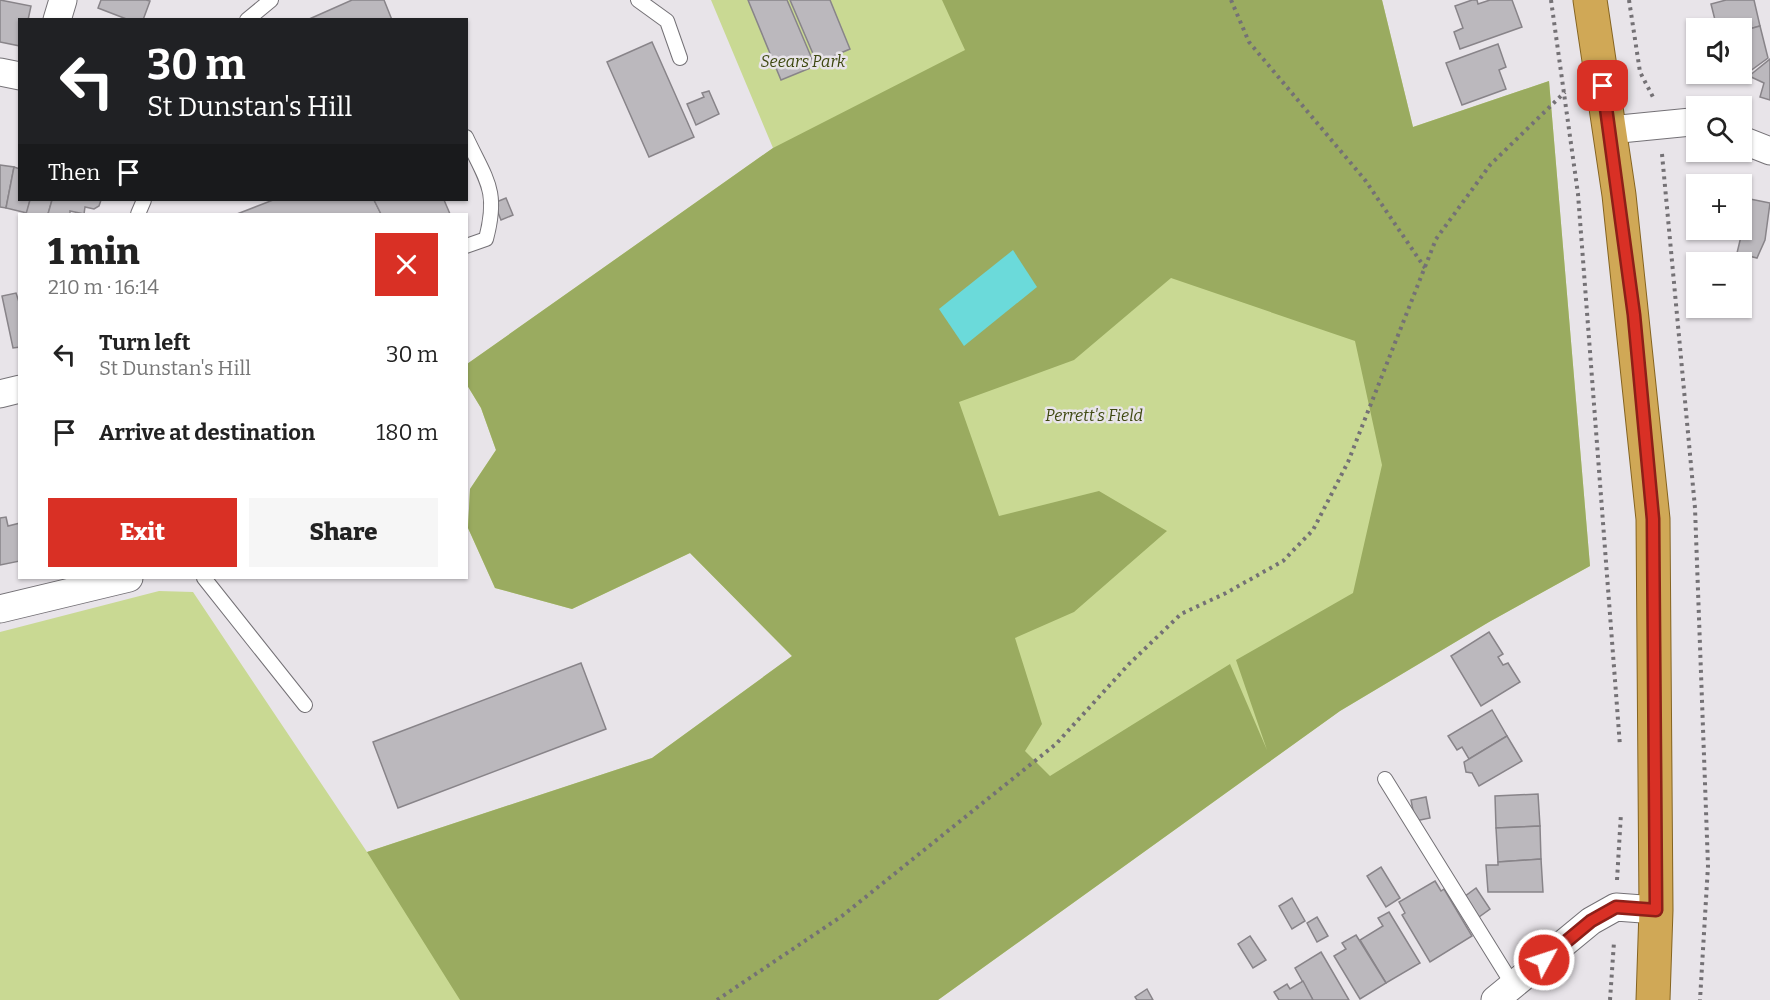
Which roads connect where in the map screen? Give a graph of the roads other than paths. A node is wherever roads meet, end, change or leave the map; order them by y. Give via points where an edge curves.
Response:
1 (63, 0) edge
2 (271, 0) edge
3 (638, 0) edge
4 (1590, 0) edge
5 (58, 18) edge
6 (250, 18) edge
7 (680, 58) dead end
8 (0, 72) edge
9 (18, 76) edge
10 (1686, 123) edge
11 (1610, 130) junction
12 (468, 141) edge
13 (1752, 144) edge
14 (1770, 151) edge
15 (468, 245) edge
16 (18, 389) edge
17 (0, 393) edge
18 (125, 579) edge
19 (205, 579) edge
20 (0, 609) edge
21 (305, 705) dead end
22 (1385, 779) dead end
23 (1656, 910) junction
24 (1504, 993) edge
25 (1653, 1000) edge

1 - 5 street
2 - 6 lane
3 - 7 lane via 667,21
4 - 11 highway
8 - 9 street
10 - 11 street
11 - 23 highway via 1634,315 1653,519
12 - 15 lane via 492,193 493,212 486,239
13 - 14 street
16 - 17 street
18 - 20 street
19 - 21 lane
22 - 24 lane
23 - 24 street via 1616,907 1591,921
23 - 25 highway

